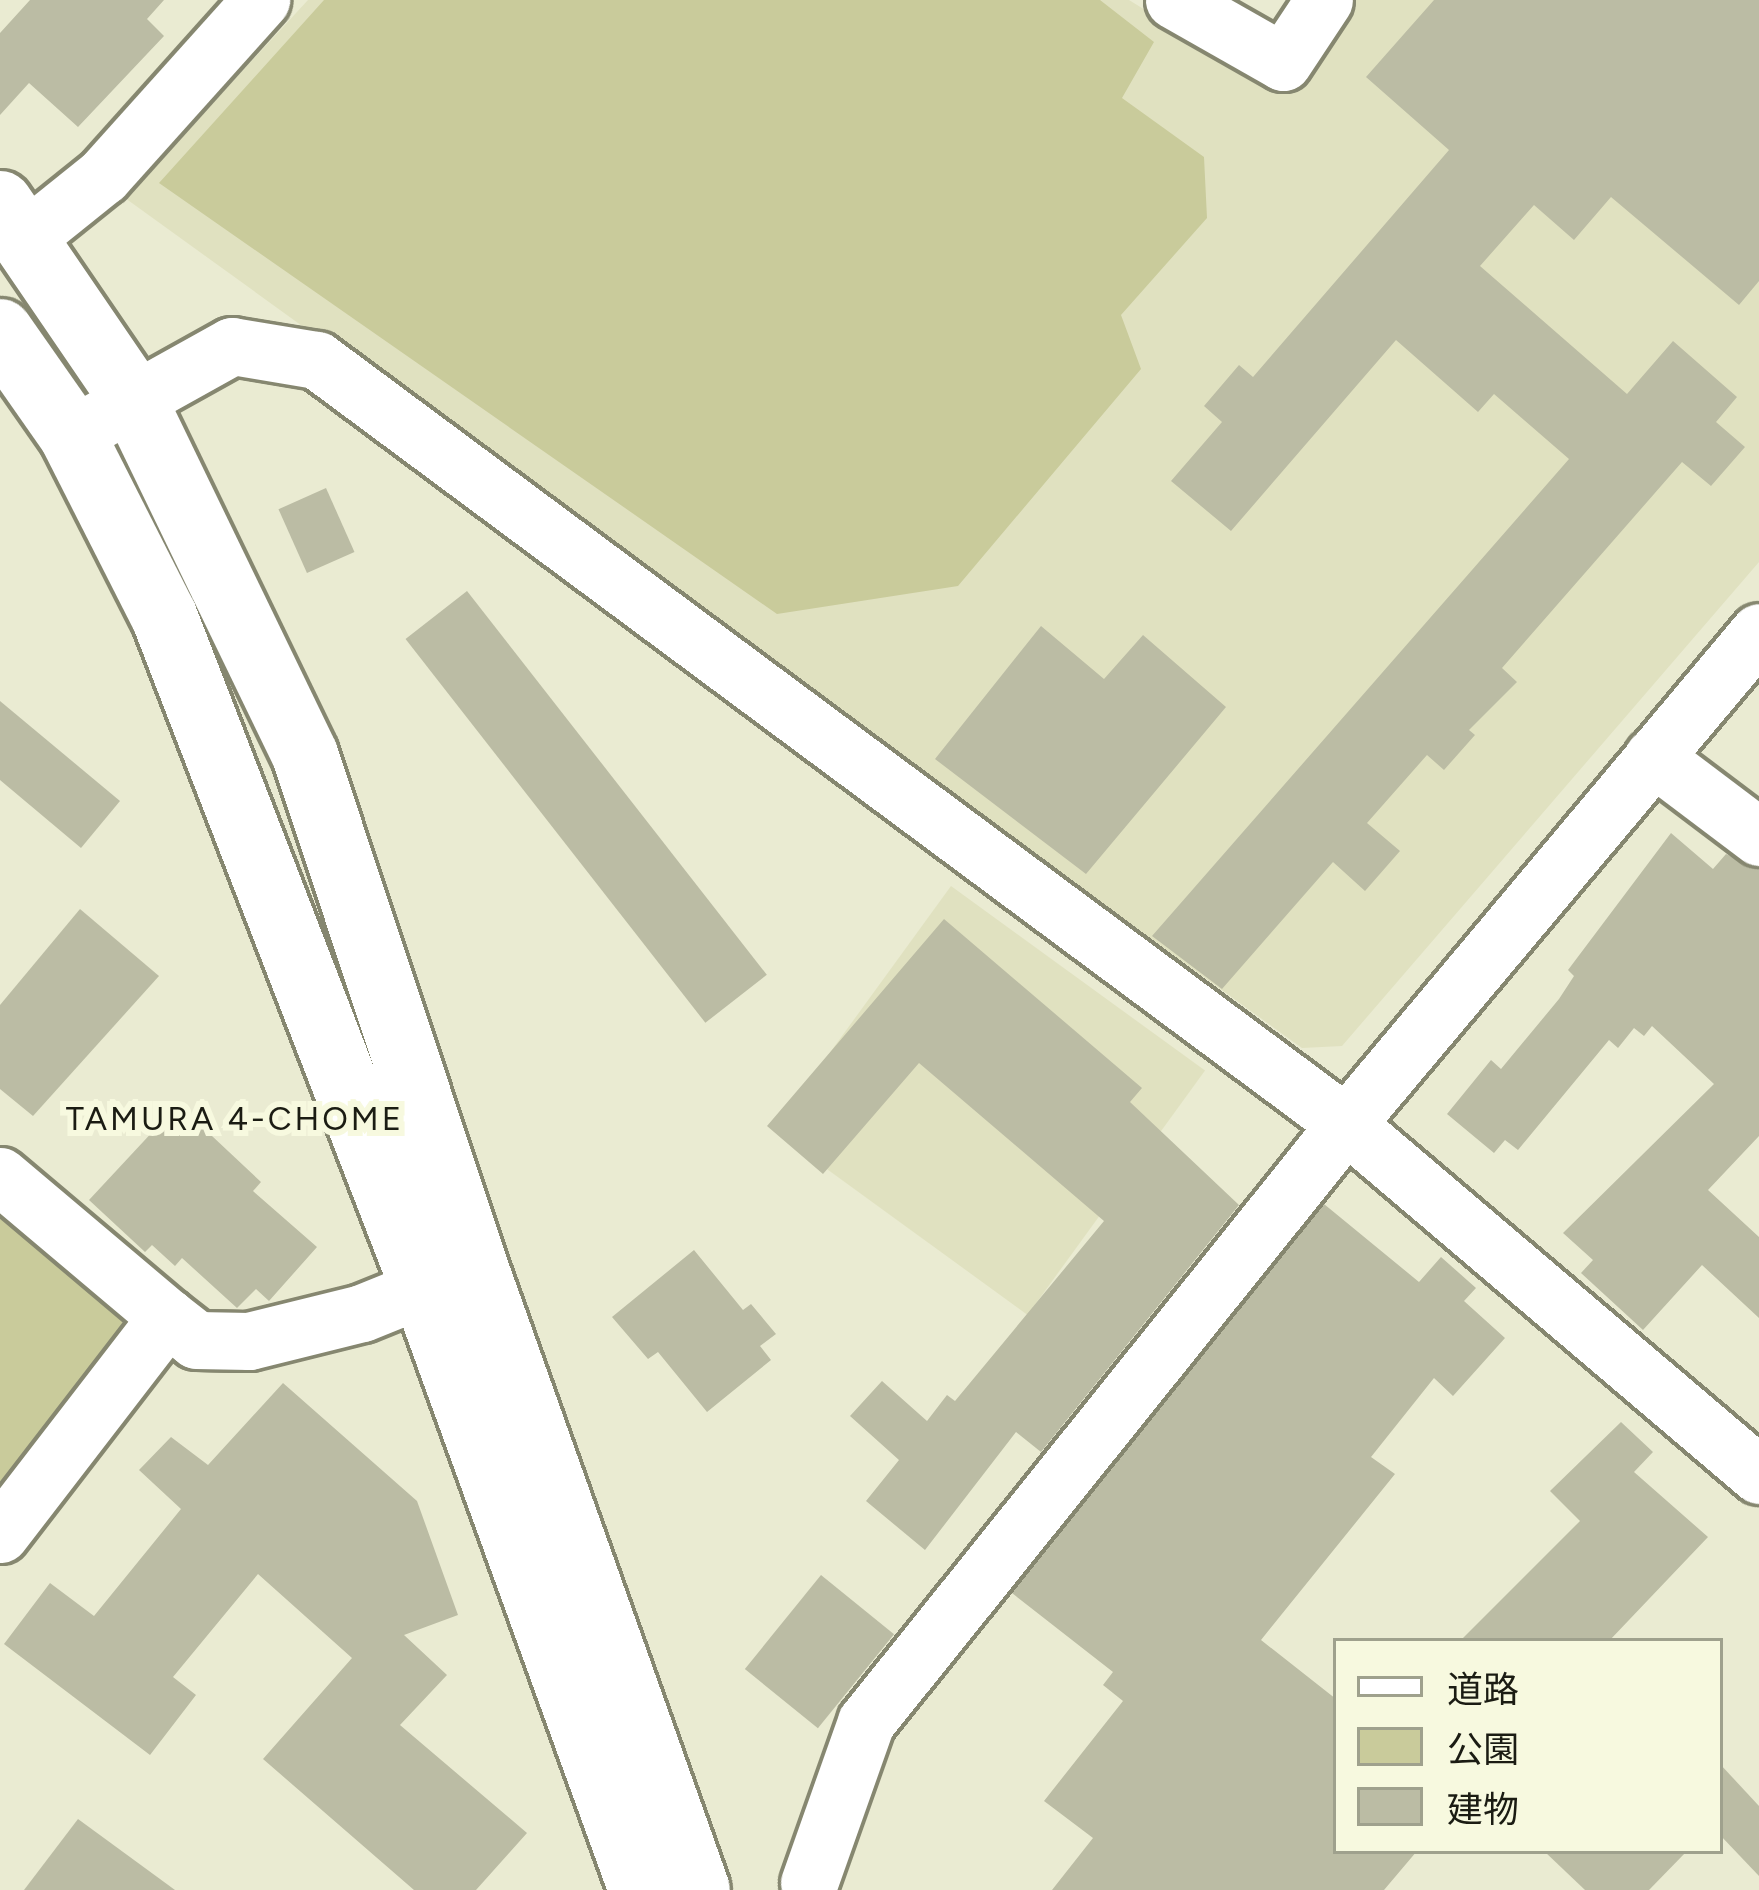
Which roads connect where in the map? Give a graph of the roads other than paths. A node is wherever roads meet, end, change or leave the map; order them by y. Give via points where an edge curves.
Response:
1 (260, 0) edge
2 (1174, 0) edge
3 (1324, 0) edge
4 (13, 220) edge
5 (0, 332) edge
6 (133, 399) junction
7 (72, 435) junction
8 (1759, 632) edge
9 (1653, 758) junction
10 (1759, 837) edge
11 (1346, 1124) junction
12 (0, 1176) edge
13 (450, 1278) junction
14 (167, 1317) junction
15 (1759, 1475) edge
16 (0, 1534) edge
17 (815, 1888) edge
18 (642, 1890) edge
19 (697, 1890) edge

1 - 4 street via 103,176
2 - 3 street via 1282,62
4 - 6 street
5 - 7 street
6 - 7 street
6 - 11 street via 232,346 317,360
6 - 13 street via 305,755
7 - 13 street via 164,616
8 - 9 street
9 - 10 street
9 - 11 street
11 - 15 street
11 - 17 street via 866,1722
12 - 14 street
13 - 14 street via 249,1341 196,1340
13 - 18 street
13 - 19 street
14 - 16 street

